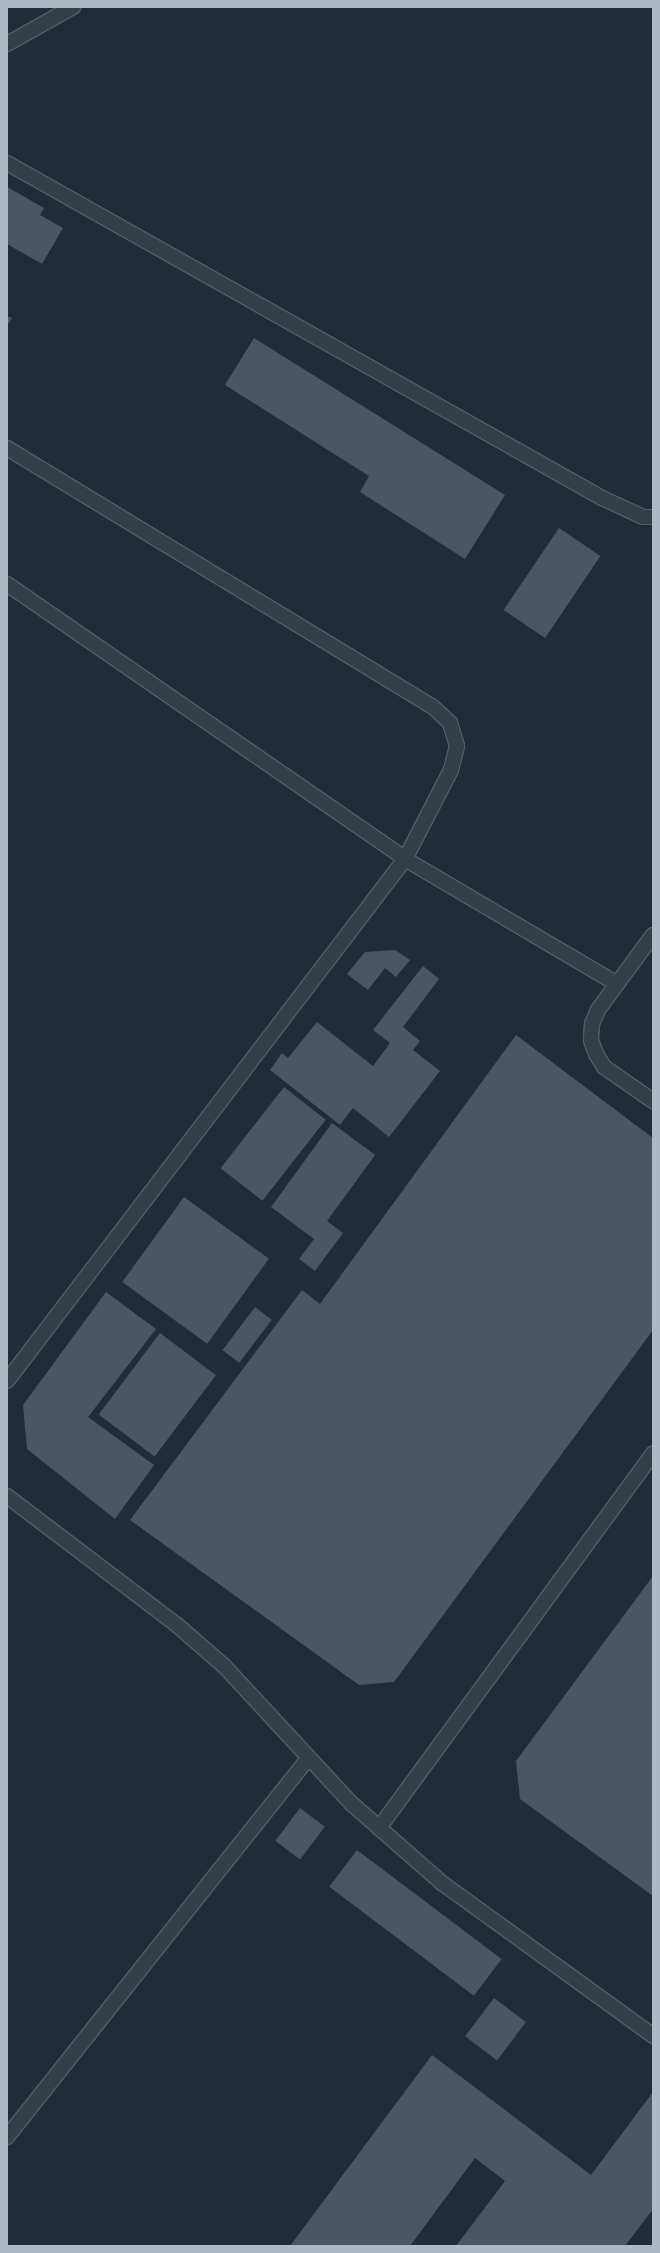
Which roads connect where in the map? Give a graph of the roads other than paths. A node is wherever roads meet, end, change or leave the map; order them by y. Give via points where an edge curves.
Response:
1 (73, 7) edge
2 (7, 44) edge
3 (7, 163) edge
4 (7, 448) edge
5 (653, 517) edge
6 (7, 584) edge
7 (405, 859) junction
8 (653, 935) edge
9 (617, 984) junction
10 (653, 1101) edge
11 (7, 1381) edge
12 (653, 1454) edge
13 (7, 1496) edge
14 (308, 1758) junction
15 (379, 1828) junction
16 (653, 2036) edge
17 (7, 2137) edge

1 - 2 lane
3 - 5 lane via 602,498 643,516
4 - 7 lane via 443,713 456,734 456,759
6 - 7 lane
7 - 9 lane
7 - 11 lane
8 - 9 lane
9 - 10 lane via 598,1010 592,1024 593,1047 604,1067
12 - 15 lane
13 - 14 lane via 177,1625 224,1666 267,1710
14 - 15 lane
14 - 17 lane
15 - 16 lane via 442,1883

